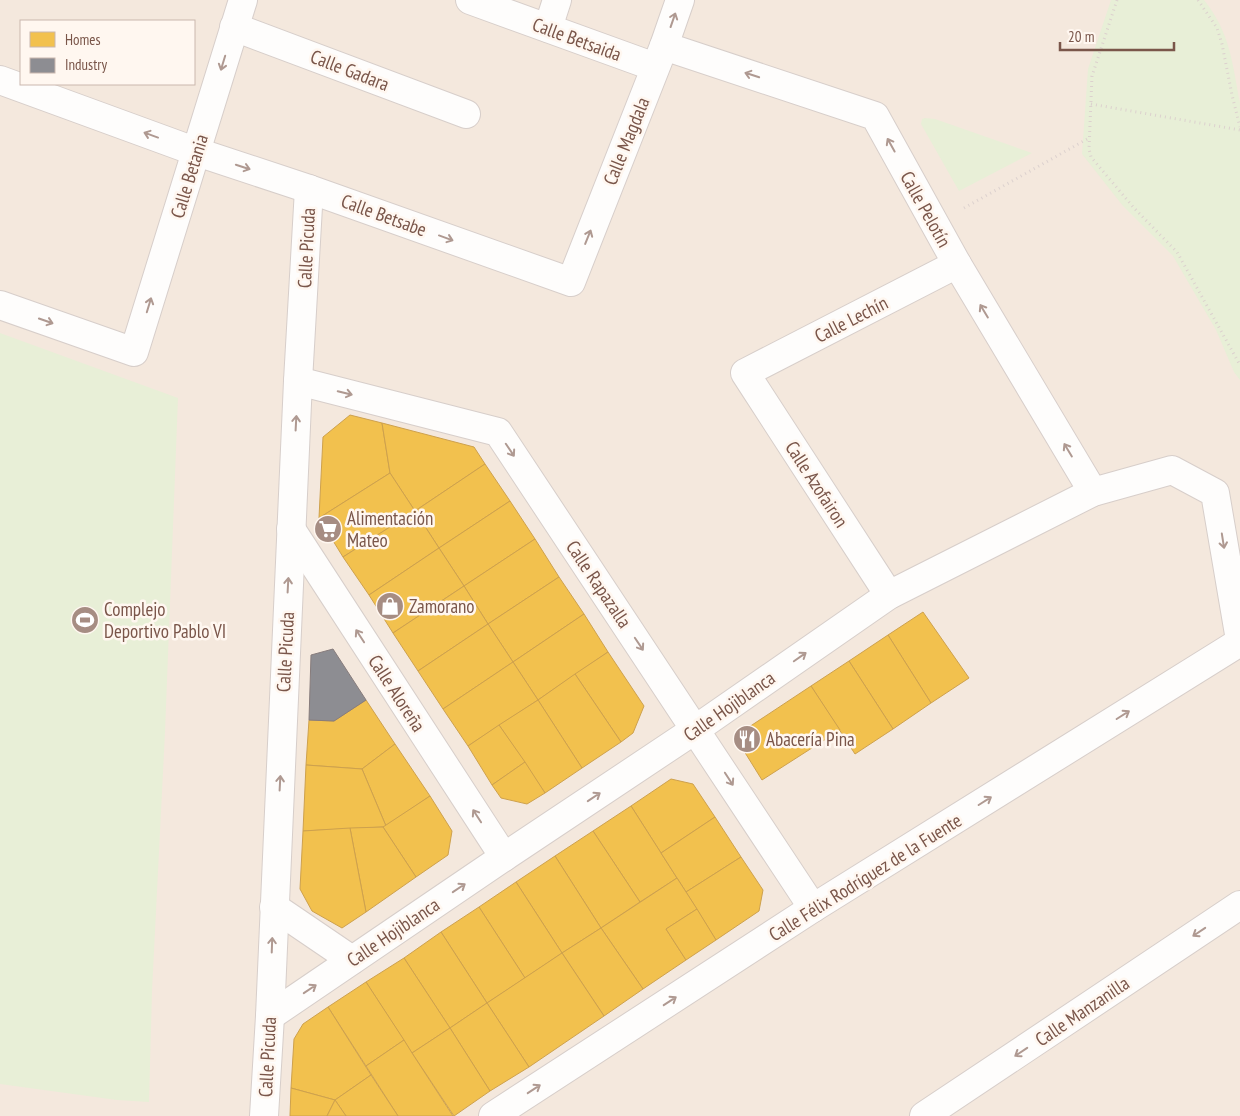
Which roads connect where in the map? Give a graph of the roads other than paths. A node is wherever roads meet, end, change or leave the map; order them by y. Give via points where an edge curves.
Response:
1 (243, 0) edge
2 (470, 0) edge
3 (557, 0) edge
4 (680, 0) edge
5 (234, 27) junction
6 (548, 28) junction
7 (660, 56) junction
8 (0, 80) edge
9 (466, 114) dead end
10 (197, 152) junction
11 (309, 189) junction
12 (956, 264) junction
13 (570, 282) joint
14 (0, 305) edge
15 (745, 373) joint
16 (298, 381) junction
17 (1093, 492) junction
18 (291, 529) junction
19 (889, 595) junction
20 (1240, 641) edge
21 (696, 729) junction
22 (504, 857) junction
23 (1240, 905) edge
24 (274, 907) junction
25 (813, 908) junction
26 (352, 960) junction
27 (270, 1016) junction
28 (264, 1116) edge
29 (493, 1116) edge
30 (924, 1116) edge

1 - 5 street, Calle Betania
2 - 6 street, Calle Betsaida
3 - 6 street
7 -> 4 street, Calle Magdala
5 - 9 street, Calle Gadara
5 -> 10 street, Calle Betania
6 - 7 street, Calle Betsaida
12 -> 7 street, Calle Pelotín via 875,116
13 -> 7 street, Calle Magdala
10 -> 8 street, Calle Betsabe
10 -> 11 street, Calle Betsabe
14 -> 10 street, Calle Betania via 134,352
11 -> 13 street, Calle Betsabe
11 - 16 street, Calle Picuda
12 - 15 street, Calle Lechín
17 -> 12 street, Calle Pelotín
15 - 19 street, Calle Azofairon
18 -> 16 street, Calle Picuda
16 -> 21 street, Calle Rapazalla via 498,432
17 - 19 street, Calle Hojiblanca
17 -> 20 street, Calle Hojiblanca via 1172,470 1216,493
22 -> 18 street, Calle Aloreña
24 -> 18 street, Calle Picuda
21 -> 19 street, Calle Hojiblanca
25 -> 20 street, Calle Félix Rodríguez de la Fuente
22 -> 21 street, Calle Hojiblanca
21 -> 25 street, Calle Rapazalla
26 -> 22 street, Calle Hojiblanca
23 -> 30 street, Calle Manzanilla
24 - 26 street
27 -> 24 street, Calle Picuda
29 -> 25 street, Calle Félix Rodríguez de la Fuente
27 -> 26 street, Calle Hojiblanca
27 - 28 street, Calle Picuda

